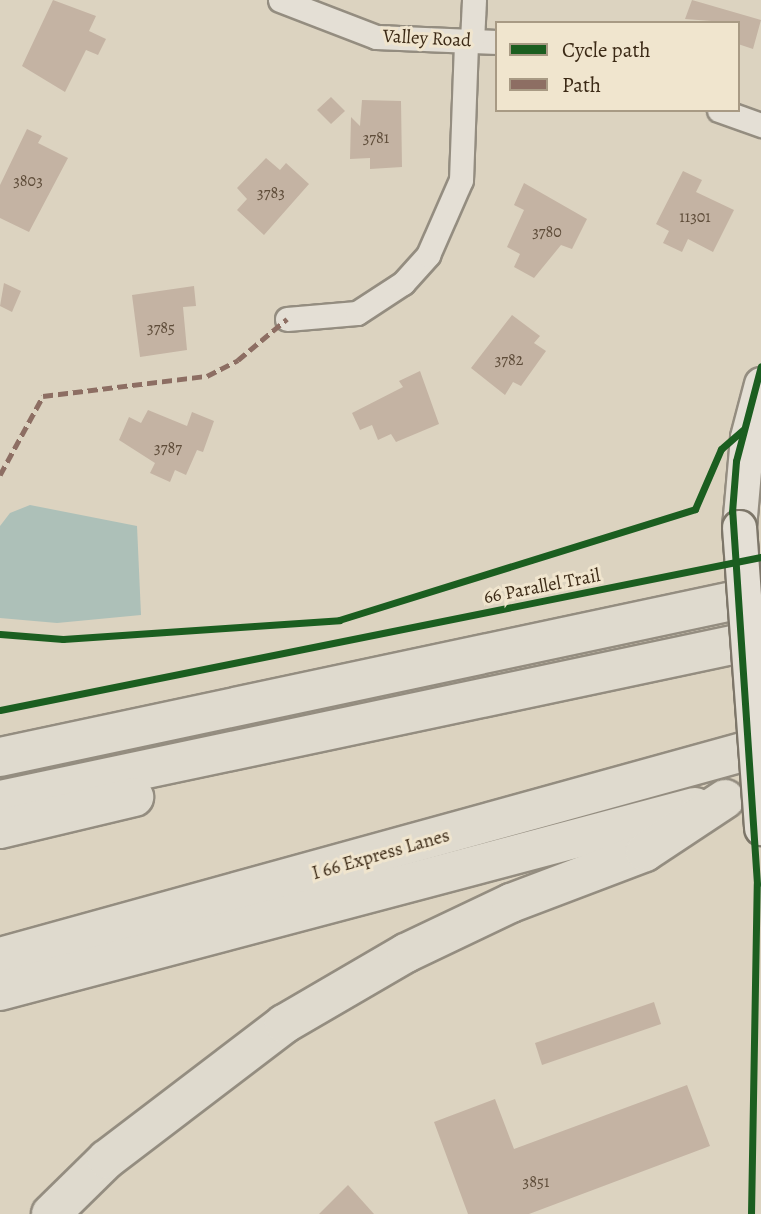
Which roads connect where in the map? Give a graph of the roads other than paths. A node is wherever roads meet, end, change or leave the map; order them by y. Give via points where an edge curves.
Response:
1 (279, 0) edge
2 (474, 0) edge
3 (469, 41) junction
4 (495, 42) edge
5 (725, 112) edge
6 (761, 125) edge
7 (287, 319) dead end
8 (761, 384) edge
9 (761, 595) edge
10 (761, 639) edge
11 (475, 696) junction
12 (761, 747) edge
13 (0, 757) edge
14 (743, 794) edge
15 (0, 800) edge
16 (761, 828) edge
17 (0, 829) edge
18 (0, 957) edge
19 (0, 991) edge
20 (51, 1214) edge

1 - 3 street, Valley Road via 376,37
2 - 3 street
3 - 4 street, Valley Road
3 - 7 street via 461,180 428,255 403,283 357,313
5 - 6 street
8 - 16 main road, bridge via 747,437 740,527
9 - 13 highway
10 - 11 highway
11 - 15 highway
11 - 17 highway via 347,746
12 - 18 highway, I 66 Express Lanes
14 - 19 highway
14 - 20 highway via 645,852 510,903 406,953 284,1024 107,1159

